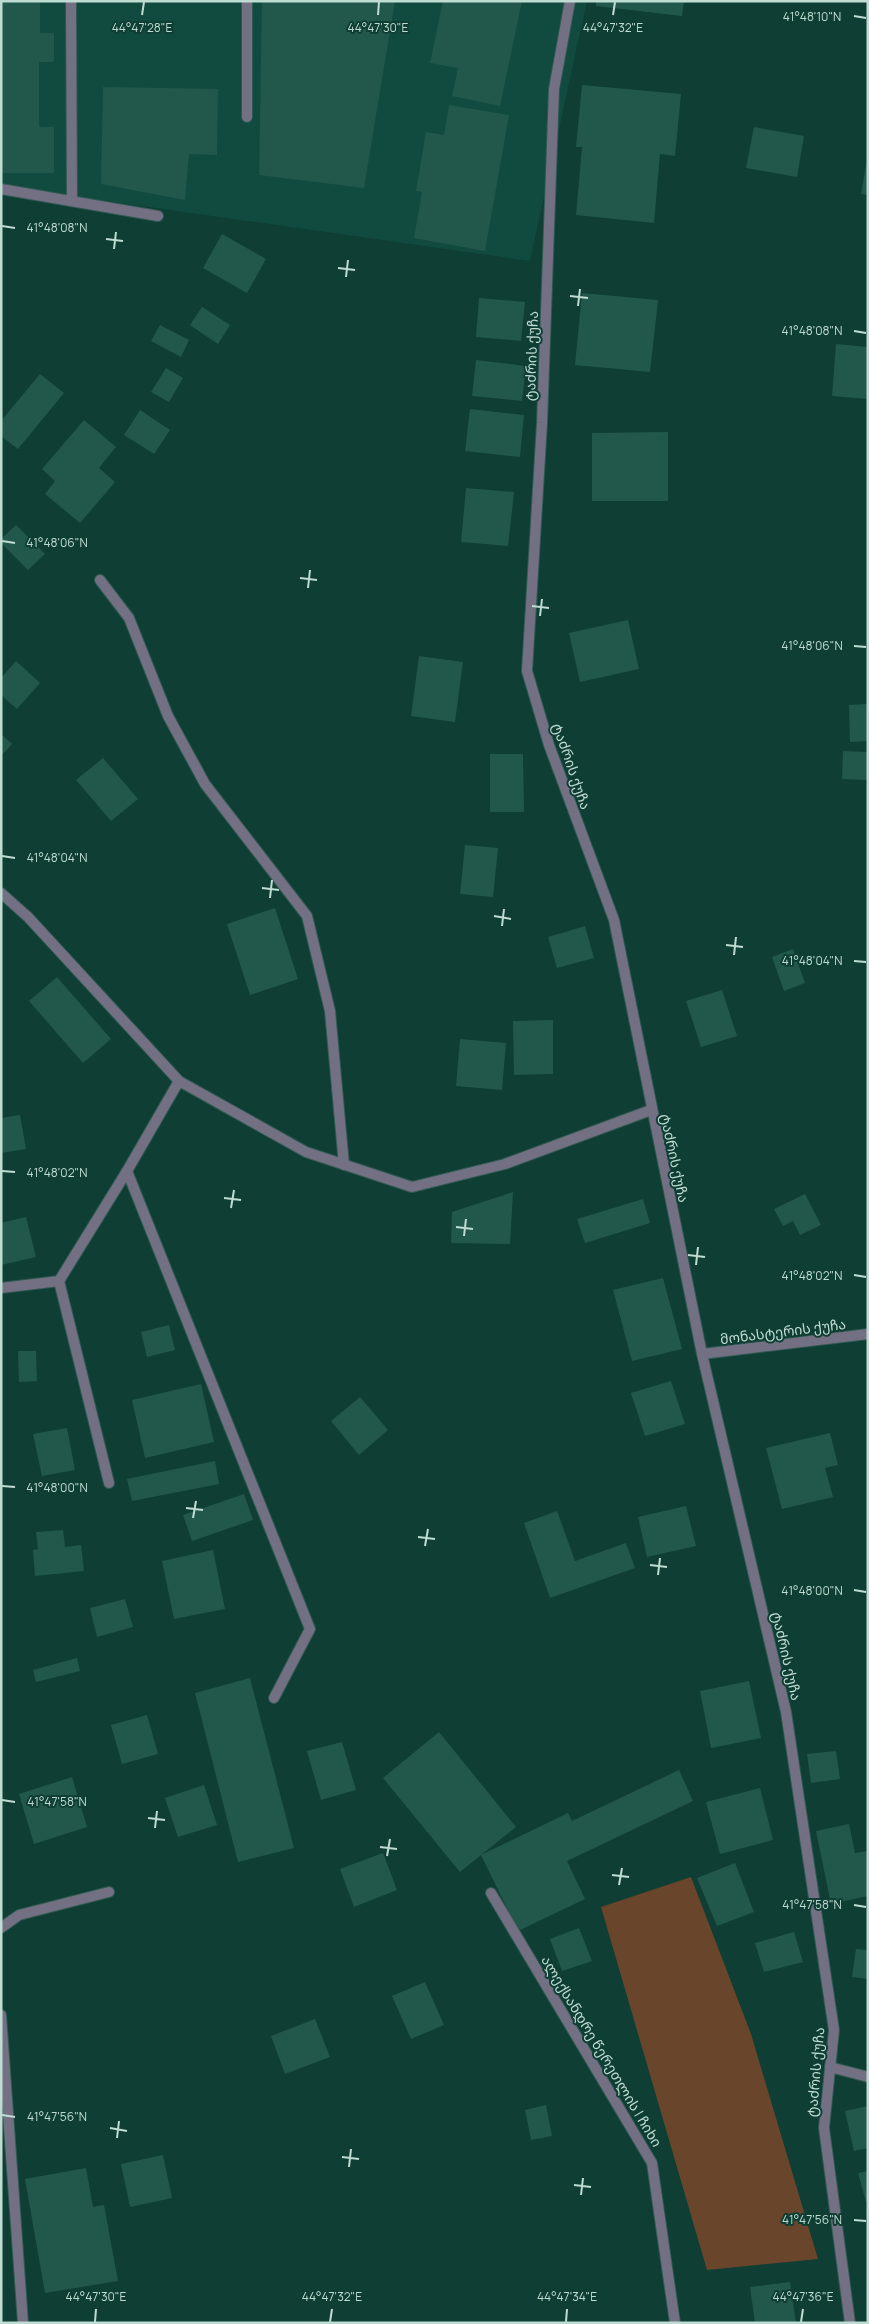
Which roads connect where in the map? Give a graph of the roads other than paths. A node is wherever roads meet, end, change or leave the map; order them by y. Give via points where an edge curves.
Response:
1 (71, 1) edge
2 (247, 1) edge
3 (570, 1) edge
4 (247, 117) dead end
5 (1, 189) edge
6 (72, 201) junction
7 (158, 216) dead end
8 (100, 580) dead end
9 (1, 892) edge
10 (179, 1081) junction
11 (651, 1110) junction
12 (344, 1165) junction
13 (127, 1171) junction
14 (58, 1281) junction
15 (1, 1288) edge
16 (868, 1334) edge
17 (702, 1354) junction
18 (109, 1483) dead end
19 (274, 1698) dead end
20 (109, 1892) dead end
21 (491, 1893) dead end
22 (1, 1928) edge
23 (1, 2015) edge
24 (830, 2067) junction
25 (868, 2077) edge
26 (23, 2323) edge
27 (675, 2323) edge
28 (850, 2323) edge

1 - 6 street
2 - 4 street
3 - 11 street, ტაძრის ქუჩა via 554,89 542,423 527,671 549,745 614,920
5 - 6 street
6 - 7 street
8 - 12 street via 129,618 168,716 205,784 307,916 330,1011
9 - 10 street via 28,917
10 - 12 street via 306,1152
10 - 13 street
11 - 12 street via 505,1164 412,1187
11 - 17 street, ტაძრის ქუჩა
13 - 14 street
13 - 19 street via 310,1629
14 - 15 street
14 - 18 street
16 - 17 street, მონასტერის ქუჩა
17 - 24 street, ტაძრის ქუჩა via 786,1712 834,2030
20 - 22 street via 19,1916
21 - 27 street, ალექსანდრე წერეთლის I ჩიხი via 652,2163
23 - 26 street
24 - 25 street
24 - 28 street, ტაძრის ქუჩა via 824,2128

